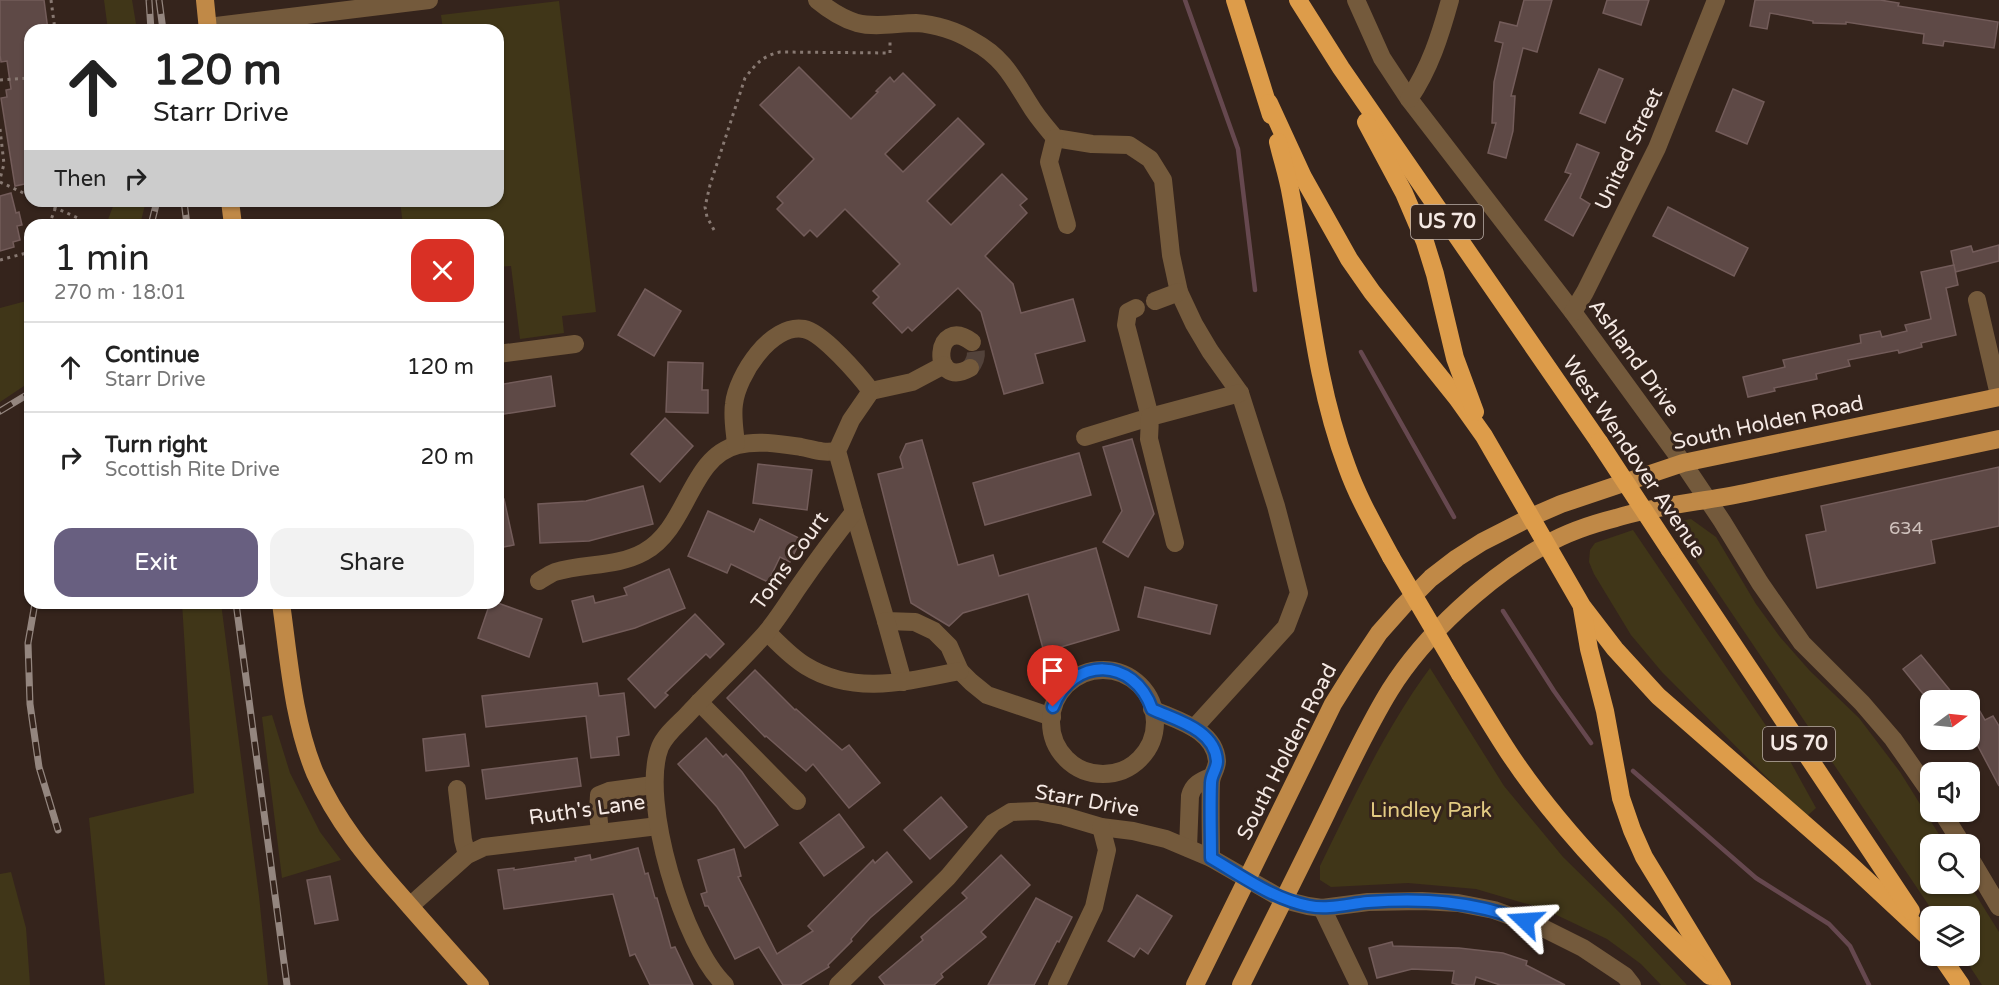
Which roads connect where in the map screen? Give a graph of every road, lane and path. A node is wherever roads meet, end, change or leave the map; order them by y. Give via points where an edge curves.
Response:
1 (51, 0) edge
2 (205, 0) edge
3 (429, 0) edge
4 (817, 0) edge
5 (1235, 0) edge
6 (1298, 0) edge
7 (1356, 0) edge
8 (1450, 0) edge
9 (1716, 0) edge
10 (330, 6) edge
11 (54, 24) edge
12 (208, 24) edge
13 (270, 24) edge
14 (890, 25) junction
15 (1341, 68) junction
16 (24, 78) edge
17 (0, 80) edge
18 (1409, 99) junction
19 (1269, 103) junction
20 (0, 129) edge
21 (1055, 138) junction
22 (0, 180) edge
23 (24, 193) edge
24 (56, 208) joint
25 (78, 218) dead end
26 (51, 219) edge
27 (1066, 225) dead end
28 (714, 230) dead end
29 (24, 254) edge
30 (0, 260) edge
31 (1179, 292) junction
32 (1977, 300) dead end
33 (1155, 301) dead end
34 (1136, 309) dead end
35 (1573, 312) junction
36 (972, 342) dead end
37 (575, 344) dead end
38 (504, 353) edge
39 (944, 365) junction
40 (970, 368) dead end
41 (871, 391) junction
42 (1240, 393) junction
43 (1999, 396) edge
44 (1150, 417) junction
45 (1484, 436) junction
46 (1085, 437) dead end
47 (1999, 438) edge
48 (736, 445) junction
49 (837, 451) junction
50 (1683, 463) junction
51 (1708, 500) junction
52 (854, 512) junction
53 (1531, 517) junction
54 (1175, 543) dead end
55 (1546, 544) junction
56 (539, 581) dead end
57 (1582, 606) junction
58 (282, 609) edge
59 (886, 621) junction
60 (766, 633) junction
61 (960, 671) junction
62 (903, 682) junction
63 (699, 702) junction
64 (1152, 709) junction
65 (1052, 717) junction
66 (1194, 728) junction
67 (1211, 777) junction
68 (1920, 778) edge
69 (653, 785) junction
70 (457, 789) dead end
71 (1190, 795) junction
72 (1210, 798) junction
73 (797, 801) dead end
74 (658, 826) junction
75 (1101, 827) junction
76 (600, 833) junction
77 (1188, 848) junction
78 (466, 855) junction
79 (1211, 858) junction
80 (1980, 875) edge
81 (1248, 879) junction
82 (1284, 900) junction
83 (410, 906) junction
84 (1999, 907) edge
85 (1322, 908) junction
86 (1920, 924) edge
87 (1920, 930) edge
88 (1948, 966) edge
89 (480, 985) edge
90 (725, 985) edge
91 (838, 985) edge
92 (1057, 985) edge
93 (1195, 985) edge
94 (1241, 985) edge
95 (1359, 985) edge
96 (1632, 985) edge
97 (1720, 985) edge
98 (1961, 985) edge

1 - 11 path
2 - 12 main road
3 - 10 street
4 - 14 street via 857,23
5 - 19 highway
6 - 15 highway, West Wendover Avenue / US 70
7 - 18 street, Ashland Drive via 1382,58
8 - 18 street via 1437,45
9 - 35 street, United Street via 1657,148
10 - 13 street
14 - 21 street via 918,23 946,29 995,56 1016,79
14 - 28 path via 890,53 780,52 767,55 754,67 745,78 710,185 705,207
15 - 45 highway via 1425,242 1455,358
15 - 86 highway, West Wendover Avenue / US 70, bridge via 1599,442
16 - 17 path
18 - 35 street, Ashland Drive
19 - 45 highway via 1303,177 1350,259
19 - 97 highway, bridge via 1291,192 1331,417 1365,508 1511,756 1596,862
20 - 22 path via 4,164
21 - 27 street via 1049,162
21 - 31 street via 1129,145 1150,159 1163,180
22 - 23 path
24 - 25 path
24 - 26 path
29 - 30 path
31 - 33 street
31 - 42 street via 1210,351
32 - 43 street
34 - 44 street via 1128,312 1126,325
35 - 50 street, Ashland Drive
36 - 39 street via 961,336 949,338 940,353
37 - 38 street
39 - 40 street via 959,372
39 - 41 street via 912,382
41 - 48 street via 820,337 793,328 770,342 739,383 733,415
41 - 49 street via 851,420
42 - 44 street
42 - 66 street via 1299,593 1286,627
43 - 50 main road, South Holden Road
44 - 46 street
44 - 54 street via 1149,439
45 - 53 highway
47 - 51 main road
48 - 49 street via 760,442 823,453
48 - 56 street via 714,457 704,468 670,529 645,552 554,573
49 - 52 street, Toms Court
50 - 51 street, Ashland Drive
50 - 53 main road, South Holden Road
51 - 55 main road via 1619,517
51 - 68 street, Ashland Drive via 1802,642 1862,703
52 - 59 street
52 - 60 street, Toms Court
53 - 55 highway
53 - 81 main road, South Holden Road via 1457,558 1402,606 1380,633 1333,704
55 - 57 highway
55 - 82 main road via 1473,597 1446,622 1391,689
57 - 87 highway via 1658,696
57 - 97 highway via 1621,798 1632,830
58 - 83 main road via 297,711 315,772 346,830
59 - 61 street via 915,622 934,631 950,646
59 - 62 street
60 - 62 street via 806,666 831,677 863,684
60 - 63 street, Toms Court
61 - 62 street
61 - 65 street via 987,695
63 - 69 street, Ruth's Lane via 663,739 654,766
63 - 73 street
64 - 65 street via 1137,684 1103,669 1068,682 1057,698
64 - 65 street via 1152,735 1143,754 1134,765 1104,775 1069,761 1057,746
64 - 66 street
66 - 67 street via 1210,741 1216,755
67 - 71 street via 1197,783
67 - 72 street
69 - 74 street, Ruth's Lane
69 - 76 street via 600,795
70 - 78 street
71 - 72 street
71 - 77 street
72 - 79 street
74 - 76 street, Ruth's Lane
74 - 90 street via 687,923 700,953
75 - 77 street, Starr Drive via 1133,831
75 - 91 street, Starr Drive via 1037,811 1011,812 993,822 948,877
75 - 92 street via 1107,850 1094,907
76 - 78 street, Ruth's Lane via 484,847
77 - 79 street, Starr Drive
78 - 83 street, Ruth's Lane
79 - 81 street, Starr Drive
80 - 84 street
81 - 82 street, Starr Drive
81 - 93 main road, South Holden Road
82 - 85 street, Starr Drive
82 - 94 main road
83 - 89 main road
85 - 95 street
85 - 96 street, Starr Drive via 1422,901 1494,910 1583,948
88 - 98 highway

